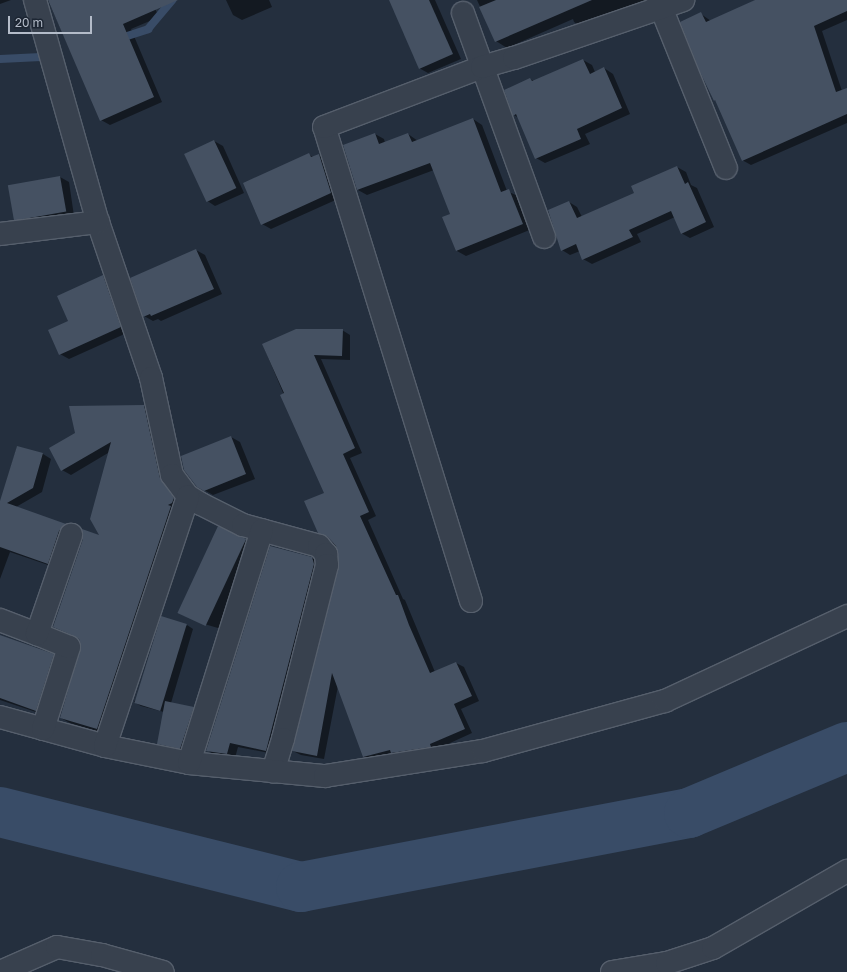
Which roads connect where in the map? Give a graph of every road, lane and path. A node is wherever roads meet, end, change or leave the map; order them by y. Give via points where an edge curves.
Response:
1 (35, 0) edge
2 (683, 0) edge
3 (659, 4) edge
4 (463, 13) dead end
5 (482, 67) junction
6 (726, 168) dead end
7 (98, 222) junction
8 (0, 234) edge
9 (544, 237) dead end
10 (188, 496) junction
11 (262, 530) junction
12 (71, 535) dead end
13 (471, 601) dead end
14 (847, 616) edge
15 (0, 620) edge
16 (37, 634) junction
17 (0, 717) edge
18 (43, 729) junction
19 (105, 746) junction
20 (189, 763) junction
21 (273, 771) junction
22 (847, 871) edge
23 (2, 972) edge
24 (163, 972) edge
25 (612, 972) edge

1 - 7 street
2 - 3 street
3 - 5 street via 514,58
3 - 6 street
4 - 5 street
5 - 9 street
5 - 13 street via 324,128
7 - 8 street
7 - 10 street via 151,378 172,475
10 - 11 street via 243,525
10 - 19 street
11 - 20 street
11 - 21 street via 319,546 326,554 327,560
12 - 16 street
14 - 21 street via 665,701 483,751 325,776
15 - 16 street
16 - 18 street via 69,647
17 - 18 street
18 - 19 street
19 - 20 street
20 - 21 street
22 - 25 street via 713,948 667,963
23 - 24 street via 57,947 102,955

